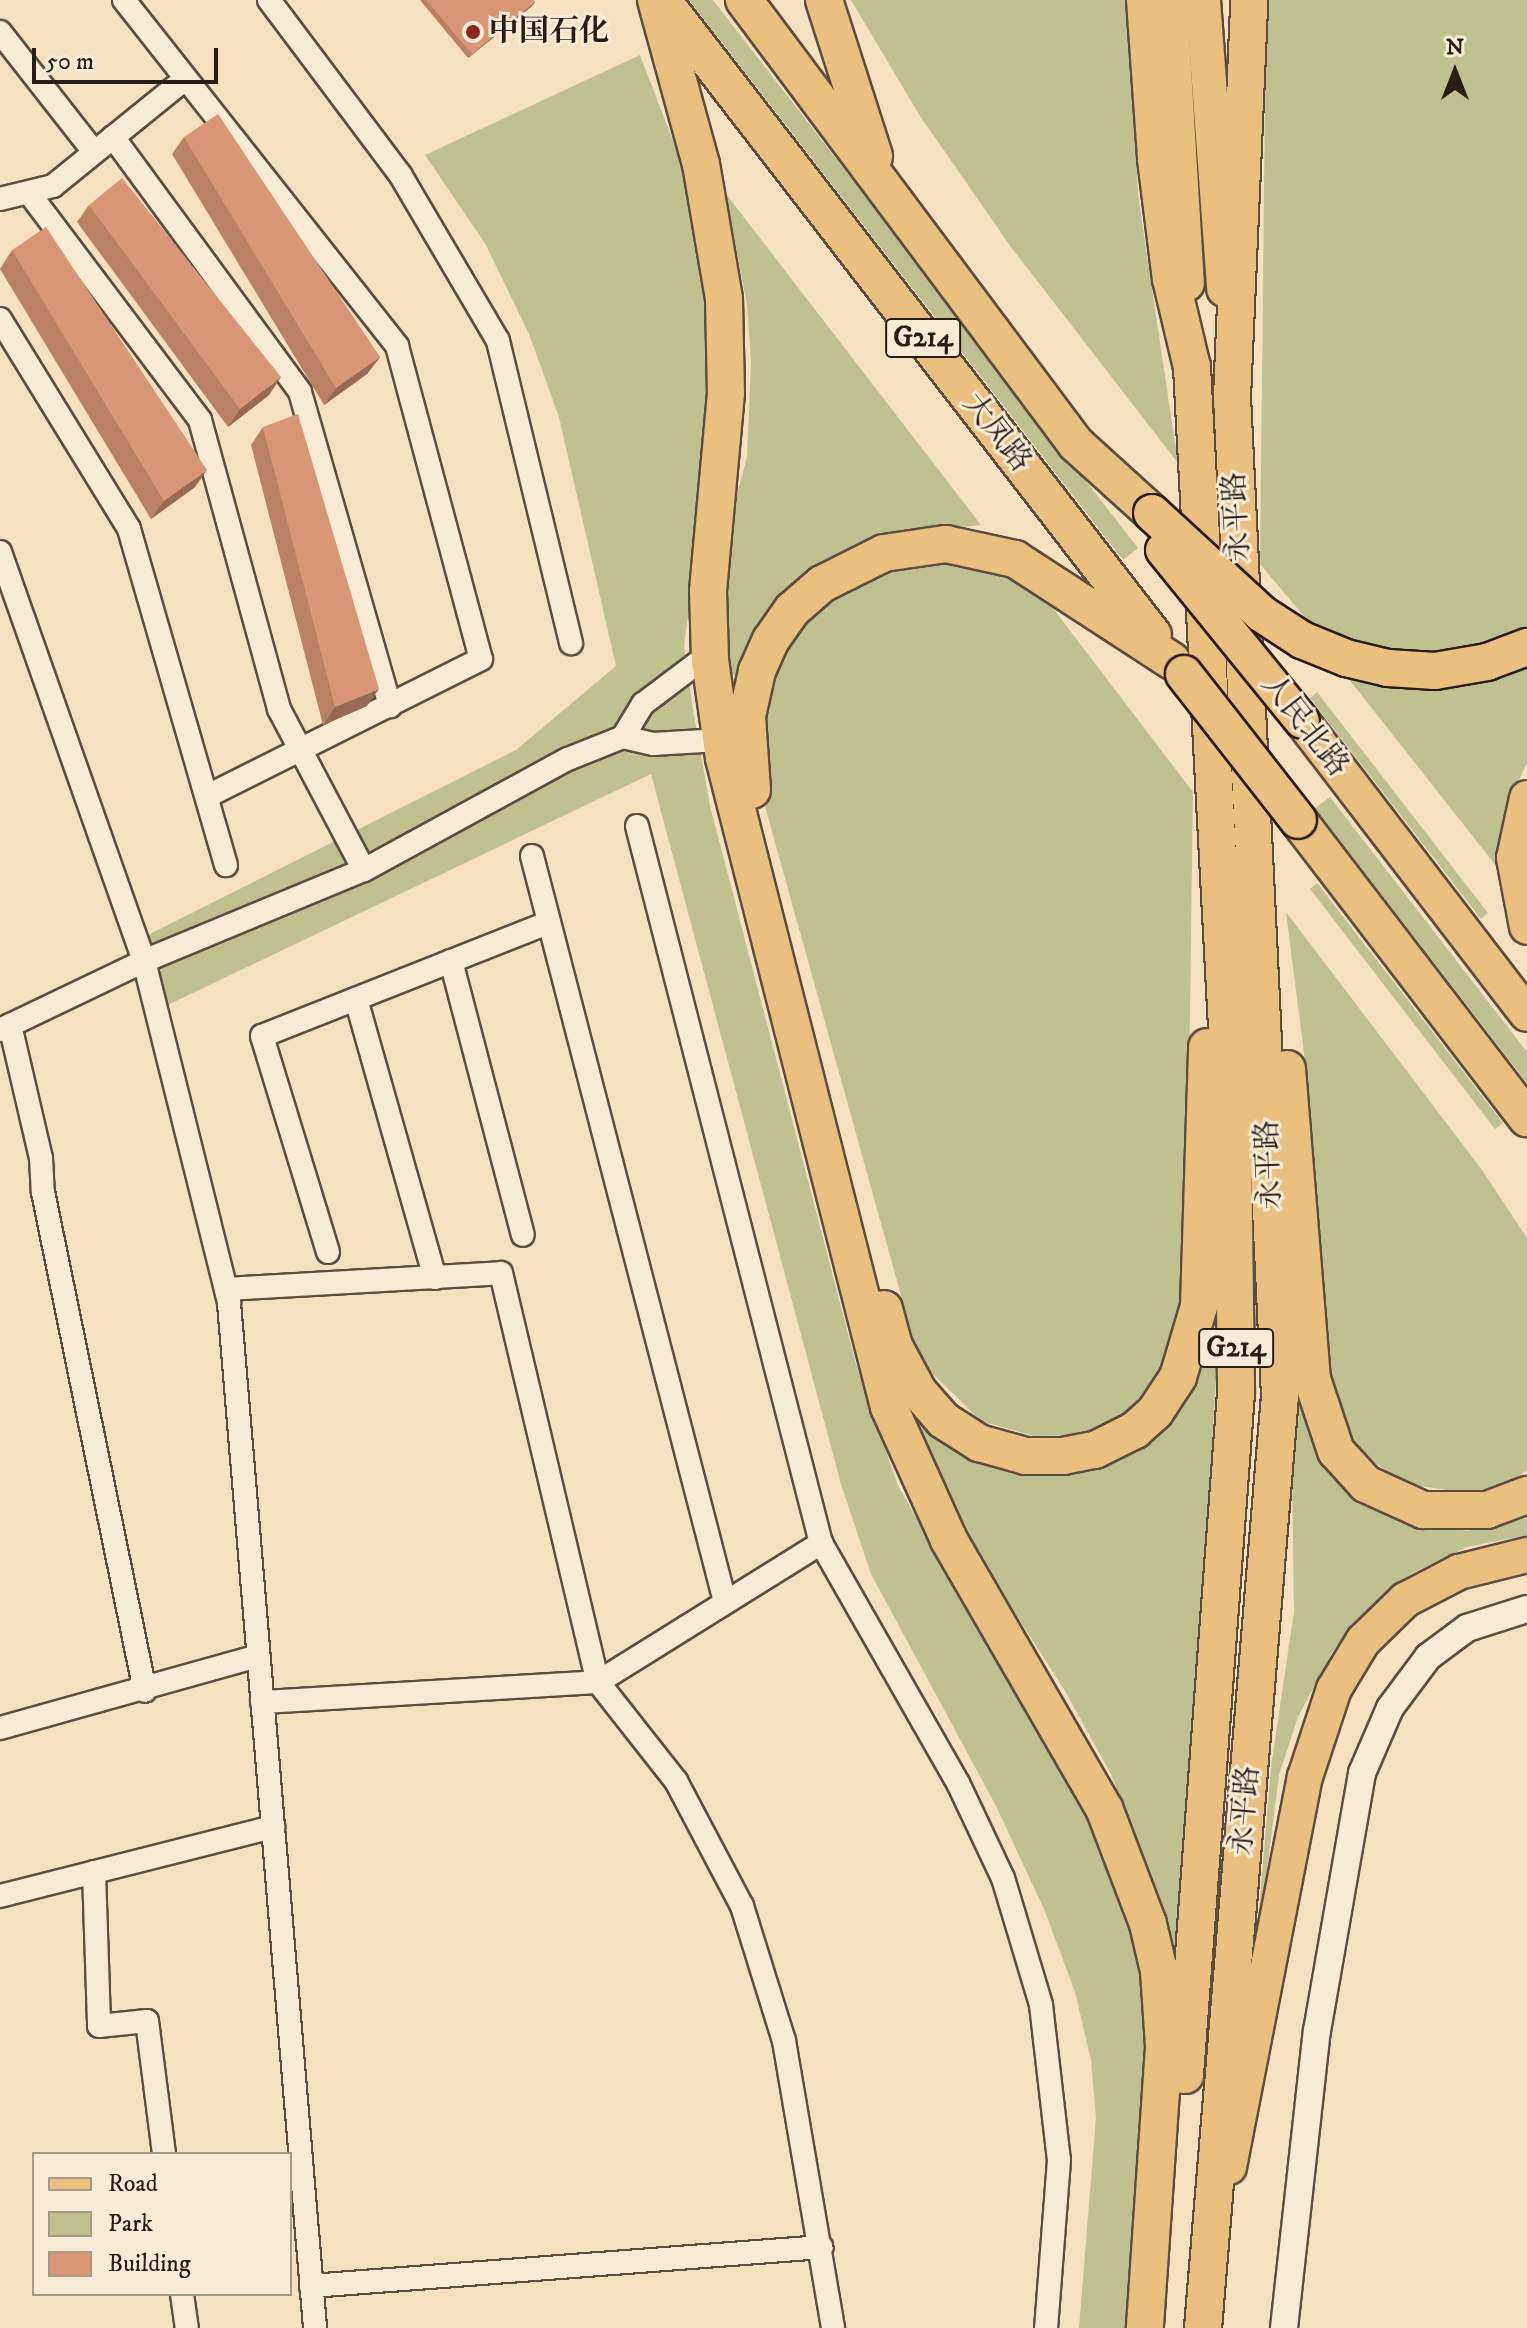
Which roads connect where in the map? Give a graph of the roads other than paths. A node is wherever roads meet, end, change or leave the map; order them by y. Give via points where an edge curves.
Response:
1 (124, 0) edge
2 (269, 0) edge
3 (659, 0) edge
4 (744, 0) edge
5 (824, 0) edge
6 (1145, 0) edge
7 (1170, 0) edge
8 (1203, 0) edge
9 (1249, 0) edge
10 (0, 32) edge
11 (185, 79) junction
12 (113, 137) junction
13 (94, 152) junction
14 (884, 184) junction
15 (29, 193) junction
16 (0, 199) edge
17 (0, 319) edge
18 (1192, 367) junction
19 (1232, 397) junction
20 (1076, 444) junction
21 (0, 552) edge
22 (571, 643) dead end
23 (1527, 647) edge
24 (709, 654) junction
25 (1178, 667) junction
26 (390, 706) junction
27 (623, 737) junction
28 (720, 740) junction
29 (302, 751) junction
30 (209, 795) junction
31 (1527, 798) edge
32 (637, 826) dead end
33 (532, 856) dead end
34 (226, 865) dead end
35 (364, 870) junction
36 (547, 923) junction
37 (1223, 923) junction
38 (1527, 927) edge
39 (1262, 954) junction
40 (144, 961) junction
41 (451, 961) junction
42 (356, 999) junction
43 (1527, 1014) edge
44 (5, 1028) edge
45 (1527, 1118) edge
46 (523, 1235) dead end
47 (328, 1252) dead end
48 (435, 1278) junction
49 (226, 1289) junction
50 (1527, 1495) edge
51 (821, 1543) junction
52 (1527, 1555) edge
53 (725, 1602) junction
54 (1527, 1609) edge
55 (258, 1656) junction
56 (598, 1682) junction
57 (145, 1691) junction
58 (262, 1702) junction
59 (0, 1728) edge
60 (273, 1827) junction
61 (94, 1872) junction
62 (0, 1896) edge
63 (164, 2152) edge
64 (822, 2247) junction
65 (1207, 2281) junction
66 (311, 2286) junction
67 (182, 2296) edge
68 (187, 2328) edge
69 (315, 2328) edge
70 (833, 2328) edge
71 (1046, 2328) edge
72 (1145, 2328) edge
73 (1166, 2328) edge
74 (1203, 2328) edge
75 (1284, 2328) edge

1 - 11 street
2 - 22 street via 401,176 498,341
3 - 24 highway via 701,164 724,299 726,393 710,552
3 - 25 highway, 大凤路 / G214
4 - 14 highway, 大凤路 / G214
5 - 14 highway
6 - 18 highway via 1164,219
7 - 18 main road, 永平路
8 - 19 main road, 永平路
9 - 19 highway
10 - 13 street
11 - 12 street
11 - 26 street via 397,346 481,659
12 - 13 street
12 - 26 street via 300,392
13 - 15 street via 53,186
14 - 20 highway, 大凤路 / G214
15 - 16 street
15 - 29 street via 200,420 279,709
17 - 30 street via 129,529
18 - 37 highway, 永平路 / G214
19 - 39 highway, 永平路 / G214
20 - 23 highway, 大凤路, bridge via 1262,614 1302,640 1388,668 1435,671 1487,662
20 - 43 main road, 人民北路, bridge via 1302,721
21 - 40 street
24 - 27 street via 643,704
24 - 28 highway
25 - 37 highway via 1023,562 982,548 926,545 861,562 806,597 771,640 753,686 746,742 750,781 888,1325 901,1362 925,1401 954,1429 979,1443 1026,1456 1095,1450 1146,1422 1178,1377 1201,1290 1208,993
25 - 45 highway, 人民北路 / G214, bridge
26 - 29 street
27 - 28 street via 653,744
27 - 35 street via 568,759
28 - 72 highway via 881,1385 949,1540 1104,1808 1148,1924 1160,1984 1164,2047
29 - 30 street
29 - 35 street
30 - 34 street
31 - 38 main road via 1514,867
32 - 51 street
33 - 36 street
35 - 40 street
36 - 41 street
36 - 53 street
37 - 73 highway, 永平路 / G214 via 1233,1138 1236,1393
39 - 50 highway via 1294,1115 1309,1349 1326,1429 1350,1469 1403,1505 1465,1513
39 - 65 highway, 永平路 / G214 via 1280,1396
40 - 44 street
40 - 49 street
41 - 42 street
41 - 46 street
42 - 47 street via 262,1036
42 - 48 street
44 - 57 street via 41,1158 43,1192
48 - 49 street
48 - 56 street via 501,1273
49 - 55 street
51 - 53 street
51 - 71 street via 958,1783 1003,1878 1041,2005 1059,2160
52 - 65 main road via 1459,1572 1405,1600 1363,1641 1330,1698 1303,1786
53 - 56 street
54 - 75 street via 1467,1628 1428,1657 1390,1708 1362,1773 1315,2046
55 - 57 street
55 - 58 street
56 - 58 street
56 - 64 street via 676,1781 742,1906 784,2041
57 - 59 street
58 - 60 street
60 - 61 street
60 - 66 street
61 - 62 street
61 - 63 street via 99,2026 147,2021
64 - 66 street
64 - 70 street
65 - 74 highway, 永平路 / G214
66 - 69 street
67 - 68 street

